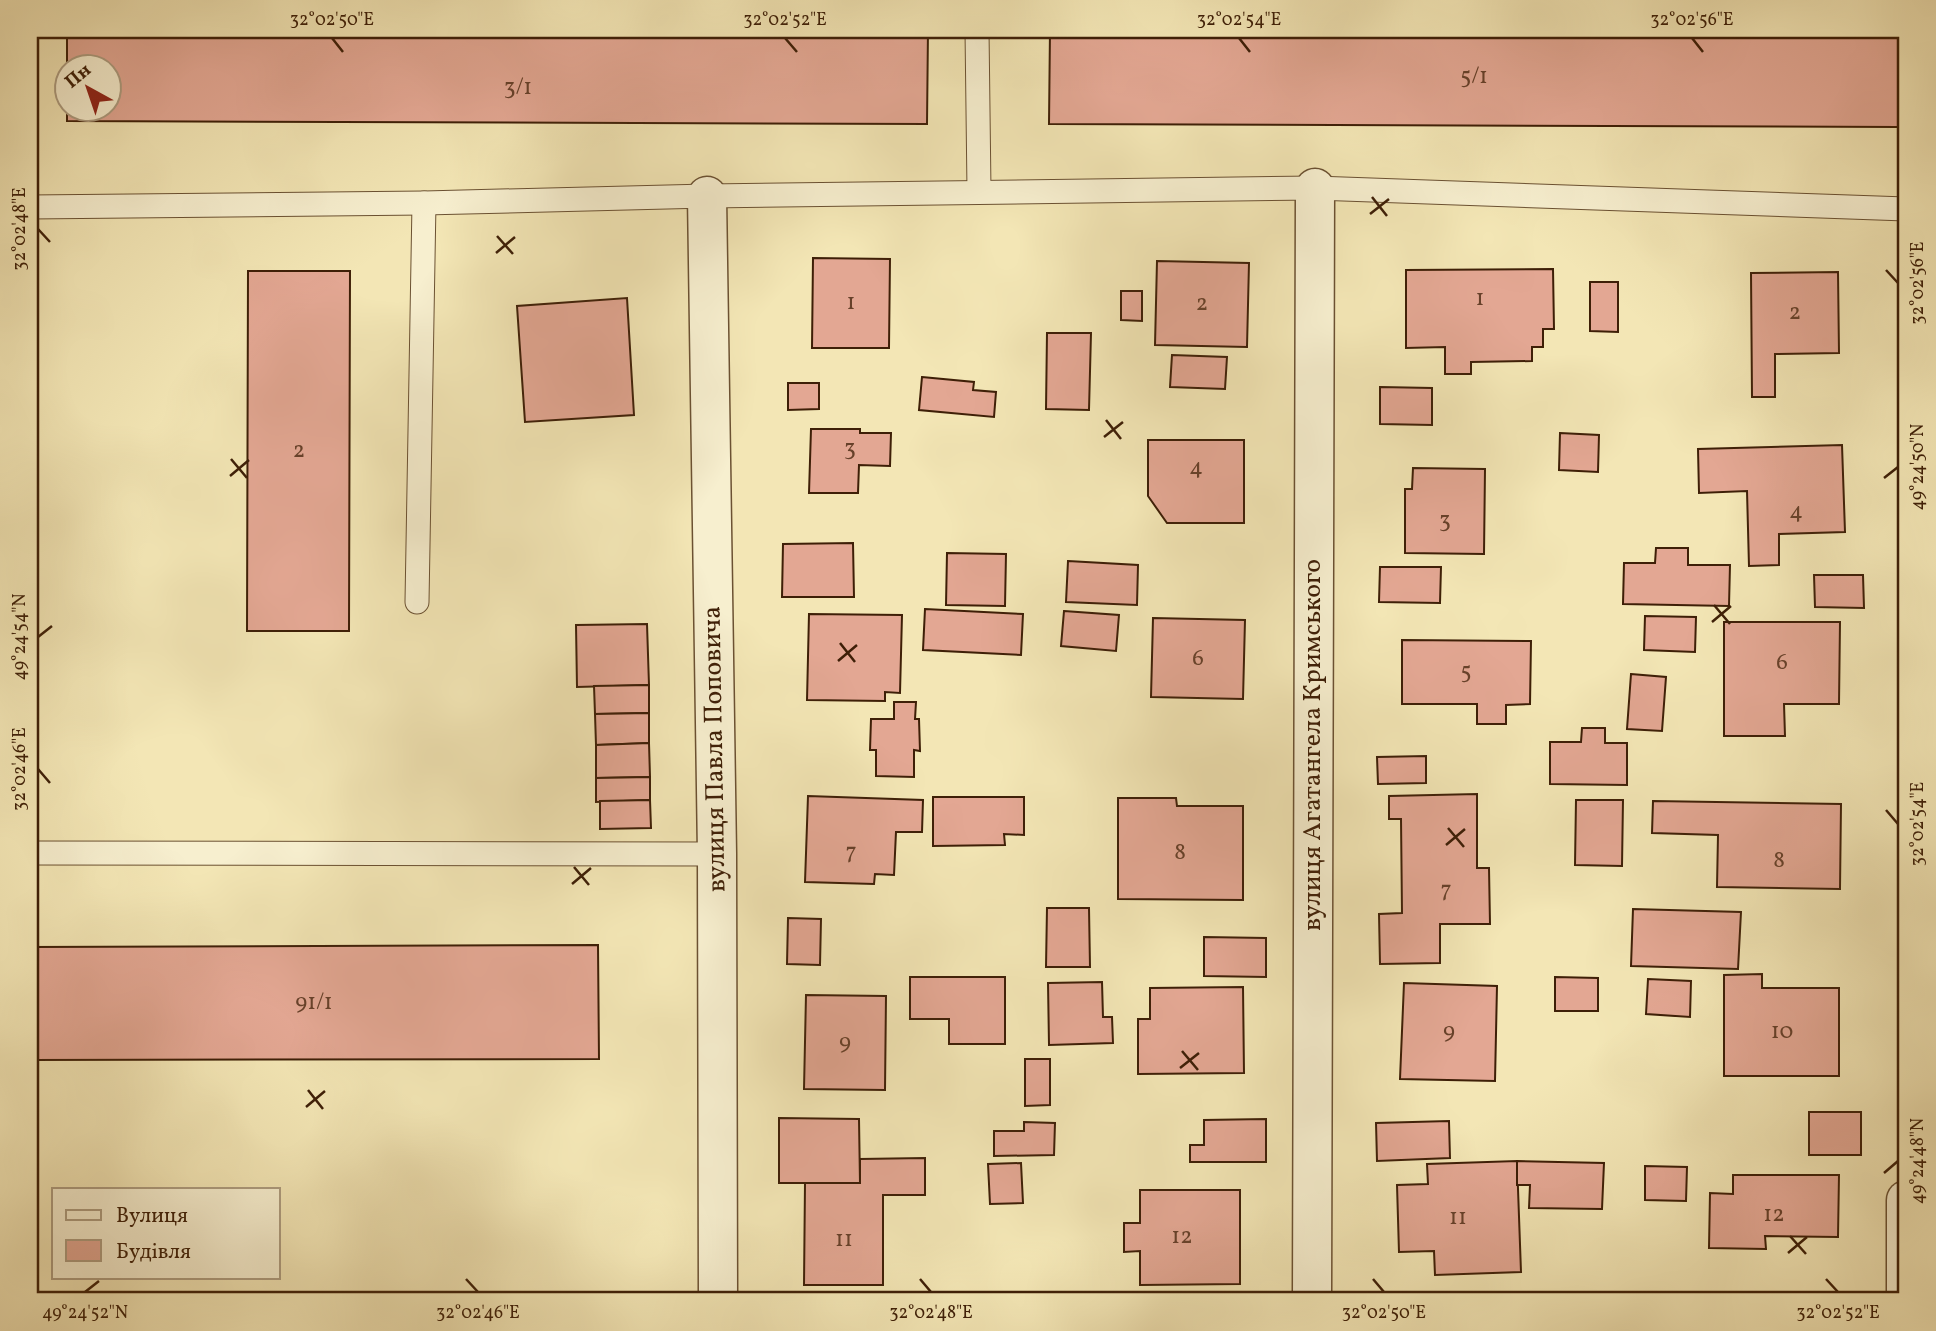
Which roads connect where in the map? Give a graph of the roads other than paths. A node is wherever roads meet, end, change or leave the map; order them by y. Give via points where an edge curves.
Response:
1 (977, 30) edge
2 (1315, 188) junction
3 (979, 191) junction
4 (707, 196) junction
5 (424, 203) junction
6 (30, 207) edge
7 (1906, 209) edge
8 (417, 601) dead end
9 (30, 853) edge
10 (717, 854) junction
11 (1906, 1200) edge
12 (718, 1301) edge
13 (1311, 1301) edge
14 (1906, 1301) edge

1 - 3 lane
2 - 3 lane
2 - 7 lane
2 - 13 street, вулиця Агатангела Кримського
3 - 4 lane
4 - 5 lane
4 - 10 street, вулиця Павла Поповича
5 - 6 lane
5 - 8 lane
9 - 10 lane
10 - 12 street, вулиця Павла Поповича
11 - 14 street

